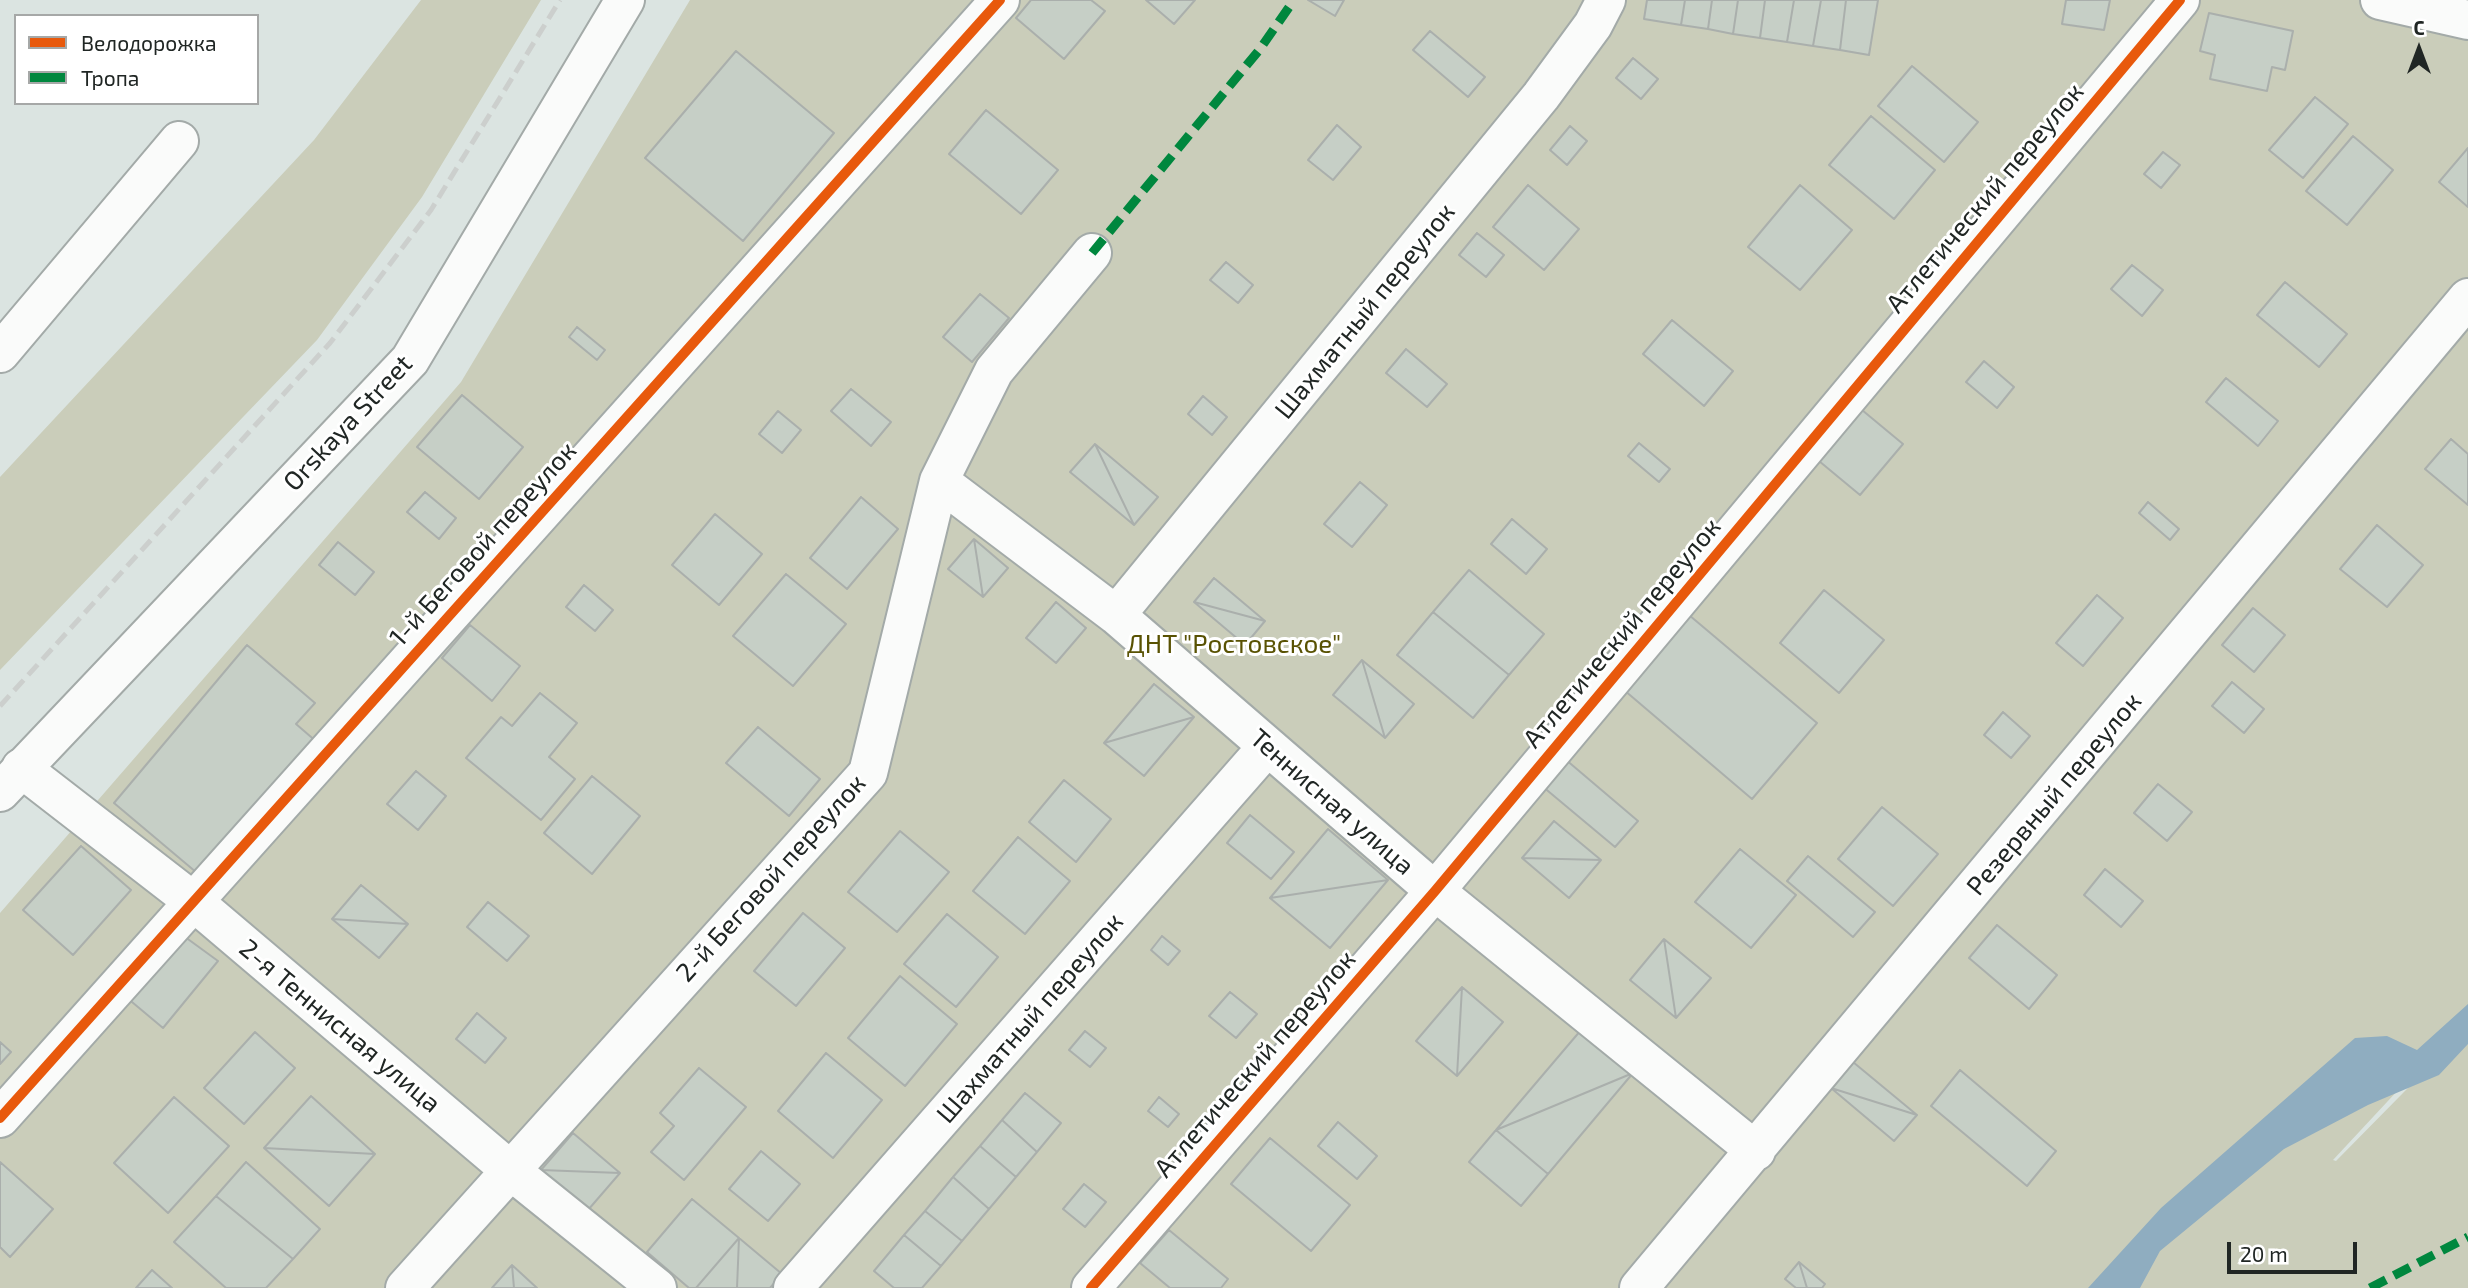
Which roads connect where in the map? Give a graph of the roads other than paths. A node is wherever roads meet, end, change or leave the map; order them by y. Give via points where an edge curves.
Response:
1 (625, 0) edge
2 (1000, 0) edge
3 (1606, 0) edge
4 (2180, 0) edge
5 (2379, 0) edge
6 (2468, 20) edge
7 (179, 141) dead end
8 (1092, 253) dead end
9 (2468, 298) edge
10 (0, 353) edge
11 (939, 481) junction
12 (1116, 615) junction
13 (1267, 747) junction
14 (10, 780) edge
15 (1435, 891) junction
16 (194, 902) junction
17 (0, 1118) edge
18 (1756, 1151) junction
19 (510, 1170) junction
20 (405, 1288) edge
21 (657, 1288) edge
22 (793, 1288) edge
23 (1091, 1288) edge
24 (1639, 1288) edge

1 - 14 street, Orskaya Street via 410,360
2 - 16 street, 1-й Беговой переулок
3 - 12 street, Шахматный переулок via 1541,96
4 - 15 street, Атлетический переулок
5 - 6 street
7 - 10 street
8 - 11 street, 2-й Беговой переулок via 994,371
9 - 18 street, Резервный переулок
11 - 12 street, Теннисная улица
11 - 19 street, 2-й Беговой переулок via 868,773
12 - 13 street, Теннисная улица
13 - 15 street, Теннисная улица
13 - 22 street, Шахматный переулок
14 - 16 street, 2-я Теннисная улица
15 - 18 street, Теннисная улица
15 - 23 street, Атлетический переулок
16 - 17 street, 1-й Беговой переулок
16 - 19 street, 2-я Теннисная улица
18 - 24 street, Резервный переулок
19 - 20 street, 2-й Беговой переулок
19 - 21 street, 2-я Теннисная улица

